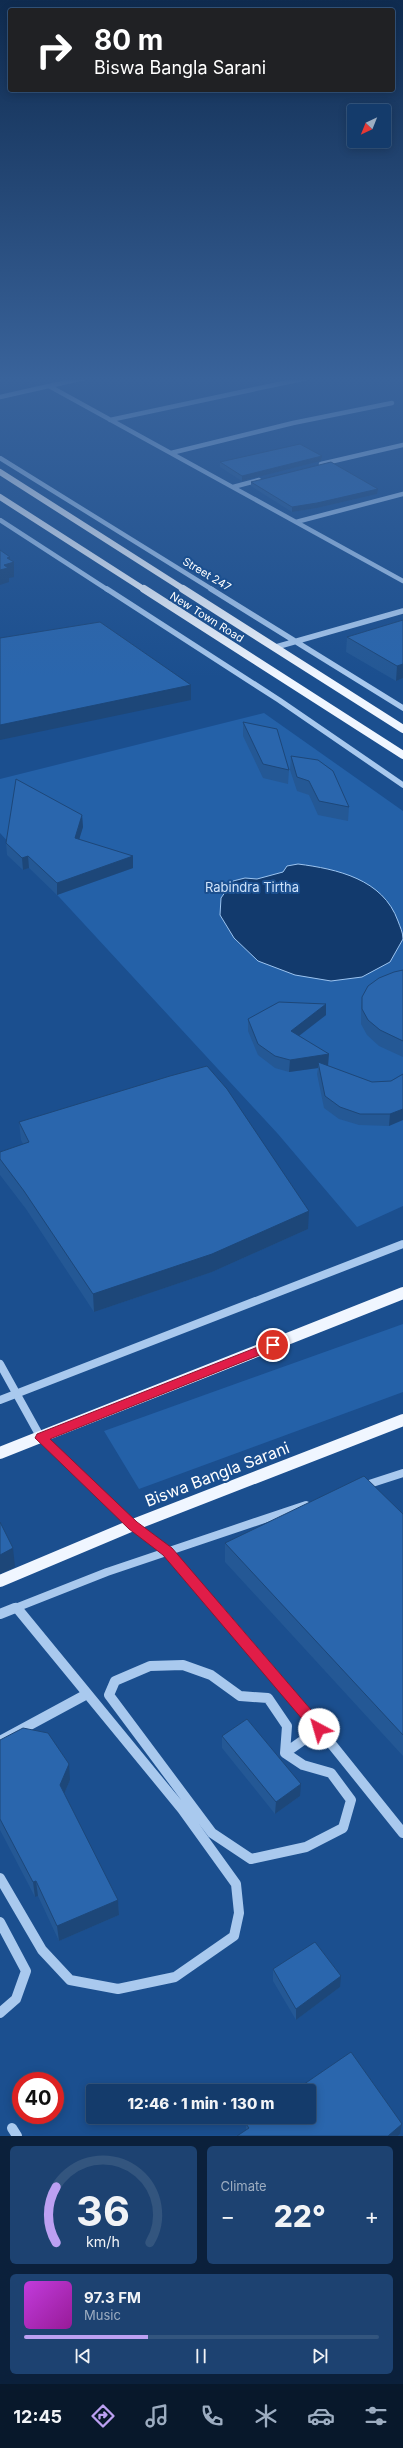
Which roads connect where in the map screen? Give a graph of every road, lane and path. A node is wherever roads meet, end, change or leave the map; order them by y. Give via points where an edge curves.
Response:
1 (9, 478) edge
2 (32, 478) edge
3 (216, 478) edge
4 (264, 479) edge
5 (233, 487) junction
6 (403, 494) edge
7 (0, 497) edge
8 (0, 520) edge
9 (296, 522) junction
10 (403, 582) edge
11 (403, 611) edge
12 (295, 641) junction
13 (276, 647) junction
14 (403, 708) edge
15 (403, 728) edge
16 (403, 755) edge
17 (403, 785) edge
18 (403, 1244) edge
19 (403, 1293) edge
20 (0, 1364) edge
21 (18, 1393) junction
22 (0, 1400) edge
23 (403, 1420) edge
24 (41, 1438) junction
25 (0, 1453) edge
26 (403, 1473) edge
27 (352, 1490) edge
28 (315, 1503) edge
29 (133, 1525) junction
30 (168, 1551) junction
31 (0, 1580) edge
32 (16, 1607) junction
33 (0, 1614) edge
34 (88, 1694) junction
35 (319, 1729) junction
36 (0, 1741) edge
37 (285, 1753) junction
38 (403, 1833) edge
39 (0, 1878) edge
40 (0, 1922) edge
41 (0, 2013) edge

1 - 13 main road
2 - 12 street, Street 247
3 - 5 street
4 - 5 street
5 - 9 street
6 - 9 street
7 - 16 main road, New Town Road
8 - 17 street via 285,704
9 - 10 street
11 - 12 street
12 - 13 street
12 - 14 street, Street 247
13 - 15 main road
18 - 21 street
19 - 24 main road
20 - 21 street
21 - 22 street
21 - 24 street
23 - 29 main road, Biswa Bangla Sarani
24 - 25 main road
24 - 29 street
26 - 27 street
28 - 30 street
29 - 30 street
29 - 31 main road, Biswa Bangla Sarani
30 - 32 street
30 - 35 street
32 - 33 street
32 - 34 street
34 - 36 street
34 - 39 street via 182,1809 236,1884 239,1913 234,1936 175,1977 118,1989 70,1980 42,1950
35 - 37 street
35 - 38 street
37 - 37 street via 304,1765 332,1773 351,1800 343,1828 306,1847 251,1860 212,1833 109,1695 115,1680 150,1666 183,1665 211,1675 240,1696 268,1698 287,1726
40 - 41 street via 26,1971 16,1999

